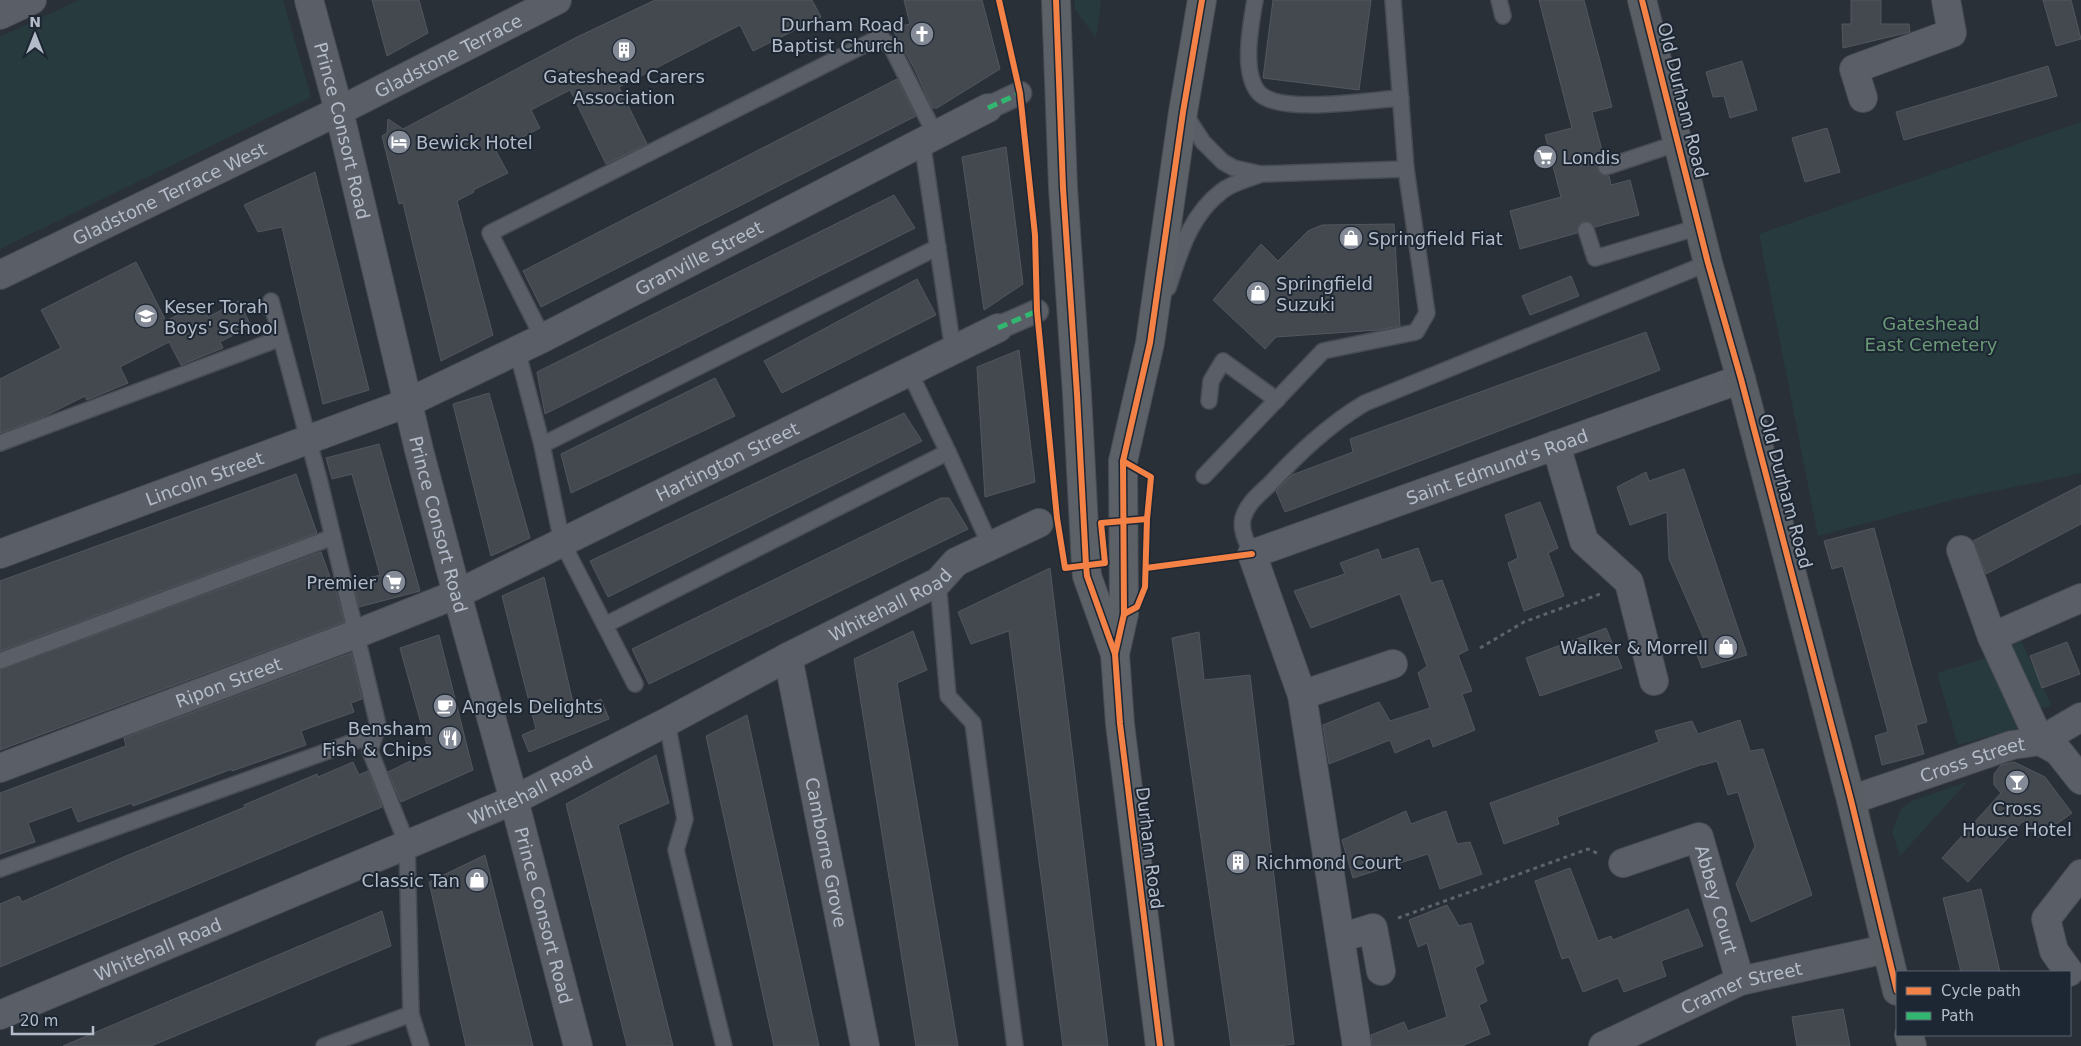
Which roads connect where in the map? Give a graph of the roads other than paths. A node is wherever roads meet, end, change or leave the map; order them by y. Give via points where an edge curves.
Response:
1 (32, 0) edge
2 (309, 0) edge
3 (557, 0) edge
4 (1045, 0) edge
5 (1056, 0) edge
6 (1202, 0) edge
7 (1255, 0) edge
8 (1393, 0) edge
9 (1499, 0) edge
10 (1642, 0) edge
11 (1946, 0) edge
12 (0, 15) edge
13 (1503, 16) dead end
14 (1059, 58) junction
15 (1020, 94) dead end
16 (1401, 98) junction
17 (1863, 98) dead end
18 (988, 108) joint
19 (338, 111) junction
20 (1183, 112) junction
21 (929, 138) junction
22 (1678, 143) junction
23 (1606, 167) dead end
24 (1406, 169) junction
25 (1261, 174) junction
26 (1699, 227) junction
27 (1586, 230) dead end
28 (938, 247) junction
29 (1708, 263) junction
30 (0, 275) edge
31 (271, 301) dead end
32 (1037, 310) dead end
33 (998, 328) joint
34 (281, 338) junction
35 (543, 338) junction
36 (1150, 343) junction
37 (518, 350) junction
38 (953, 350) junction
39 (909, 371) junction
40 (1741, 379) junction
41 (1277, 400) junction
42 (1209, 401) dead end
43 (408, 403) junction
44 (308, 440) junction
45 (0, 443) edge
46 (542, 445) junction
47 (1556, 445) junction
48 (948, 452) junction
49 (1204, 476) dead end
50 (1039, 523) dead end
51 (333, 537) junction
52 (562, 542) junction
53 (990, 545) junction
54 (1961, 550) dead end
55 (0, 554) edge
56 (1252, 554) junction
57 (938, 582) junction
58 (457, 594) junction
59 (2081, 598) edge
60 (605, 625) junction
61 (356, 634) junction
62 (1992, 637) junction
63 (1114, 654) junction
64 (788, 657) junction
65 (0, 661) edge
66 (1393, 664) dead end
67 (1654, 680) dead end
68 (635, 684) dead end
69 (1302, 695) junction
70 (2081, 718) edge
71 (668, 722) junction
72 (375, 734) junction
73 (2040, 741) junction
74 (0, 768) edge
75 (2081, 780) edge
76 (514, 800) junction
77 (1851, 800) junction
78 (408, 844) junction
79 (1623, 863) road end
80 (0, 869) edge
81 (2081, 874) edge
82 (1340, 938) junction
83 (1886, 949) junction
84 (1381, 971) dead end
85 (2069, 971) edge
86 (2071, 974) edge
87 (1740, 981) junction
88 (2081, 984) edge
89 (1896, 987) edge
90 (411, 1014) junction
91 (0, 1015) edge
92 (324, 1046) edge
93 (421, 1046) edge
94 (578, 1046) edge
95 (724, 1046) edge
96 (865, 1046) edge
97 (1015, 1046) edge
98 (1160, 1046) edge
99 (1357, 1046) edge
100 (1603, 1046) edge

1 - 12 street
2 - 19 street, Prince Consort Road
3 - 19 street, Gladstone Terrace
4 - 14 street
5 - 14 main road
6 - 20 main road
7 - 16 lane via 1248,47 1251,75 1258,93 1274,102 1296,106
8 - 16 lane
9 - 13 lane
10 - 22 main road, Old Durham Road
11 - 17 street via 1952,33 1854,68
14 - 63 main road via 1063,188 1087,576
15 - 18 street
16 - 24 lane
18 - 21 street, Granville Street
19 - 30 street, Gladstone Terrace West
19 - 43 street, Prince Consort Road
20 - 25 lane via 1203,142 1223,162
20 - 36 main road
21 - 28 lane
21 - 35 street, Granville Street
21 - 35 lane via 892,48 880,37 490,233
22 - 23 lane
22 - 26 main road, Old Durham Road
24 - 25 lane
24 - 41 lane via 1427,313 1416,332 1323,351
25 - 36 lane via 1223,189 1206,205 1190,229
26 - 27 lane via 1594,258
26 - 29 main road, Old Durham Road
28 - 38 lane
28 - 46 lane
29 - 40 main road, Old Durham Road
29 - 56 lane via 1365,403 1341,418 1299,453 1251,504 1243,518 1243,532
31 - 34 lane
32 - 33 street
33 - 38 street, Hartington Street
34 - 44 lane
34 - 45 lane
35 - 37 street, Granville Street
36 - 63 main road via 1123,461 1124,614
37 - 43 street, Granville Street
37 - 46 lane
38 - 39 street, Hartington Street
39 - 48 lane
39 - 52 street, Hartington Street
40 - 47 street, Saint Edmund's Road
40 - 77 main road, Old Durham Road
41 - 42 lane via 1223,361 1212,381
41 - 49 lane
43 - 44 street, Lincoln Street
43 - 58 street, Prince Consort Road
44 - 51 lane
44 - 55 street, Lincoln Street
46 - 52 lane
47 - 56 street, Saint Edmund's Road
47 - 67 street via 1584,541 1629,582
48 - 53 lane
48 - 60 lane
50 - 53 street, Whitehall Road
51 - 61 lane
51 - 65 lane
52 - 58 street, Hartington Street
52 - 60 lane
53 - 57 street, Whitehall Road via 956,562
54 - 62 street
56 - 69 street
57 - 64 street, Whitehall Road
57 - 97 lane via 948,696 974,723
58 - 61 street, Ripon Street
58 - 76 street, Prince Consort Road
59 - 62 street
60 - 68 lane
61 - 72 lane via 378,725
61 - 74 street, Ripon Street
62 - 73 street
63 - 98 main road, Durham Road
64 - 71 street, Whitehall Road
64 - 96 street, Camborne Grove
66 - 69 street
69 - 82 street
70 - 73 street
71 - 76 street, Whitehall Road
71 - 95 lane via 685,820 676,850
72 - 78 lane via 370,751
72 - 80 lane
73 - 75 street, Cross Street via 2058,751
73 - 77 street, Cross Street via 2012,745
76 - 78 street, Whitehall Road
76 - 94 street, Prince Consort Road
77 - 83 main road, Old Durham Road
78 - 90 lane
78 - 91 street, Whitehall Road
79 - 87 street, Abbey Court via 1699,837
81 - 85 street via 2046,919 2054,951
82 - 84 street via 1373,928
82 - 99 street
83 - 87 street, Cramer Street
83 - 89 main road, Old Durham Road
86 - 88 street
87 - 100 street, Cramer Street
90 - 92 lane
90 - 93 lane

